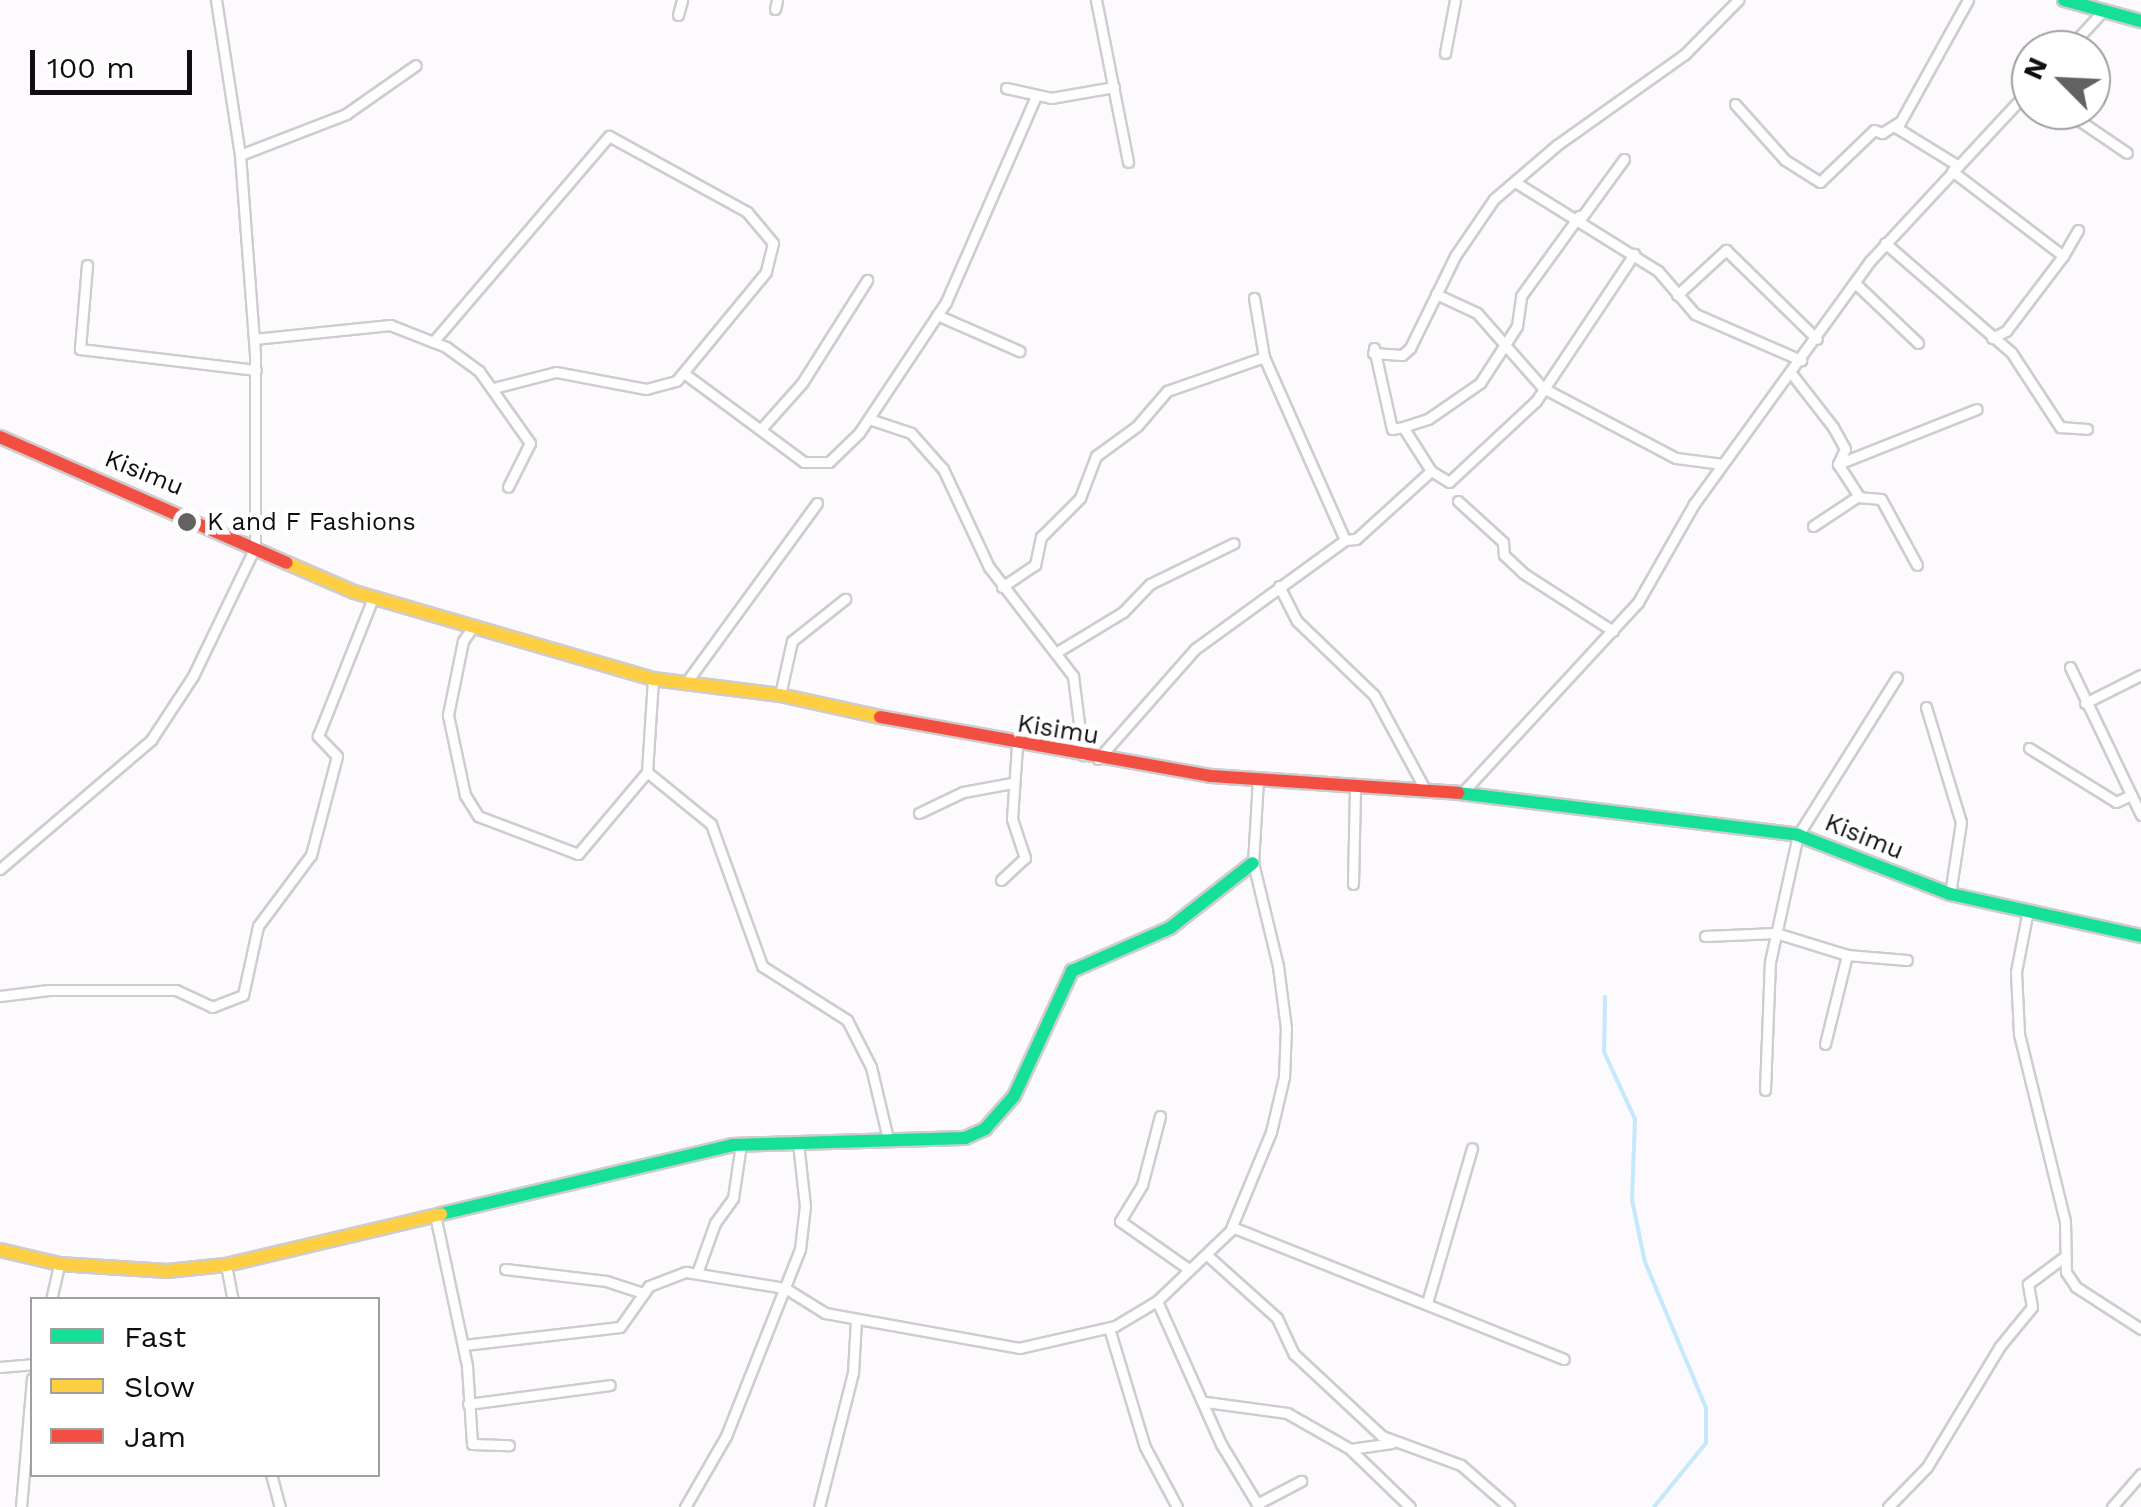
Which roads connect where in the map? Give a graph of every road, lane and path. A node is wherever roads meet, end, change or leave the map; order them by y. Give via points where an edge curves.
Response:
1 (216, 0) edge
2 (682, 0) edge
3 (1096, 0) edge
4 (1455, 0) edge
5 (1738, 0) edge
6 (1968, 0) edge
7 (2064, 0) edge
8 (2102, 12) junction
9 (678, 15) dead end
10 (2141, 21) edge
11 (2085, 30) edge
12 (1444, 53) dead end
13 (416, 64) dead end
14 (1114, 87) junction
15 (1006, 88) dead end
16 (1036, 96) junction
17 (1735, 104) dead end
18 (2011, 111) edge
19 (1898, 124) junction
20 (2094, 130) edge
21 (2128, 153) dead end
22 (240, 155) junction
23 (1624, 159) dead end
24 (1128, 162) dead end
25 (1954, 168) junction
26 (1515, 182) junction
27 (1580, 217) junction
28 (2078, 230) dead end
29 (1885, 243) junction
30 (1634, 254) junction
31 (2063, 256) junction
32 (86, 265) dead end
33 (867, 280) dead end
34 (1855, 283) junction
35 (1436, 294) junction
36 (1676, 296) junction
37 (1254, 298) dead end
38 (938, 315) junction
39 (1989, 338) junction
40 (254, 339) junction
41 (1817, 339) junction
42 (434, 342) junction
43 (1918, 343) dead end
44 (1506, 348) junction
45 (1020, 351) dead end
46 (1264, 357) junction
47 (1801, 360) junction
48 (256, 370) junction
49 (1791, 373) junction
50 (685, 374) junction
51 (493, 388) junction
52 (1543, 388) junction
53 (1977, 409) dead end
54 (869, 419) junction
55 (1403, 427) junction
56 (761, 429) junction
57 (2087, 429) dead end
58 (0, 437) edge
59 (1724, 464) junction
60 (1838, 464) junction
61 (1432, 471) junction
62 (508, 487) dead end
63 (1860, 496) junction
64 (1458, 501) dead end
65 (818, 504) dead end
66 (1813, 526) dead end
67 (1345, 540) junction
68 (1234, 543) dead end
69 (255, 547) junction
70 (1917, 565) dead end
71 (1278, 586) junction
72 (1002, 587) junction
73 (374, 598) junction
74 (845, 599) dead end
75 (472, 628) junction
76 (1613, 631) junction
77 (1057, 652) junction
78 (2070, 667) dead end
79 (2141, 675) edge
80 (1897, 677) dead end
81 (653, 679) junction
82 (686, 684) junction
83 (780, 695) junction
84 (2086, 703) junction
85 (1926, 707) dead end
86 (1017, 746) junction
87 (2029, 748) dead end
88 (1082, 755) junction
89 (1098, 759) junction
90 (647, 772) junction
91 (1258, 780) junction
92 (1012, 783) junction
93 (1356, 786) junction
94 (1426, 792) junction
95 (1462, 794) junction
96 (2131, 795) junction
97 (919, 812) dead end
98 (2141, 815) edge
99 (1798, 835) junction
100 (1253, 863) junction
101 (0, 868) edge
102 (1001, 880) dead end
103 (1352, 884) dead end
104 (1950, 894) junction
105 (2028, 910) junction
106 (1776, 933) junction
107 (1704, 936) dead end
108 (2141, 936) edge
109 (1846, 956) junction
110 (1907, 960) dead end
111 (0, 996) edge
112 (1825, 1044) dead end
113 (1765, 1090) dead end
114 (1160, 1116) dead end
115 (888, 1139) junction
116 (798, 1143) junction
117 (741, 1144) junction
118 (1472, 1148) dead end
119 (435, 1215) junction
120 (1232, 1226) junction
121 (0, 1250) edge
122 (1208, 1255) junction
123 (2064, 1257) junction
124 (59, 1264) junction
125 (226, 1265) junction
126 (505, 1269) dead end
127 (1190, 1270) junction
128 (698, 1272) junction
129 (785, 1288) junction
130 (644, 1293) junction
131 (52, 1297) edge
132 (233, 1297) edge
133 (1156, 1300) junction
134 (1427, 1303) junction
135 (856, 1320) junction
136 (1109, 1328) junction
137 (2141, 1329) edge
138 (464, 1345) junction
139 (1564, 1358) dead end
140 (30, 1364) edge
141 (0, 1367) edge
142 (610, 1386) dead end
143 (30, 1401) edge
144 (1206, 1402) junction
145 (468, 1404) junction
146 (1401, 1443) junction
147 (509, 1445) dead end
148 (1350, 1449) junction
149 (2141, 1474) edge
150 (272, 1477) edge
151 (1301, 1481) dead end
152 (1258, 1506) edge
153 (21, 1507) edge
154 (280, 1507) edge
155 (685, 1507) edge
156 (819, 1507) edge
157 (1177, 1507) edge
158 (1410, 1507) edge
159 (1509, 1507) edge
160 (1888, 1507) edge
161 (2112, 1507) edge

1 - 22 street
2 - 9 street
3 - 14 street
4 - 12 street
5 - 26 street via 1685,54
6 - 19 street
7 - 8 street
8 - 10 street
8 - 11 street
13 - 22 street via 346,114
14 - 16 street via 1065,98
14 - 24 street
15 - 16 street
16 - 38 street
17 - 19 street via 1785,160 1820,182 1874,130
18 - 25 street
19 - 25 street via 1906,138
20 - 21 street
22 - 40 street
23 - 27 street
25 - 29 street
25 - 31 street
26 - 27 street
26 - 35 street via 1478,218
27 - 30 street
27 - 44 street via 1522,296
28 - 31 street
29 - 34 street
29 - 39 street
30 - 36 street
30 - 52 street
31 - 39 street via 2006,331
32 - 48 street via 80,348
33 - 56 street via 802,384
34 - 41 street
34 - 43 street
35 - 44 street via 1477,313
35 - 55 street via 1410,348 1402,355 1374,351 1387,418 1392,430
36 - 41 street via 1726,250
36 - 47 street via 1700,316
37 - 46 street
38 - 45 street
38 - 54 street
39 - 57 street via 2011,352 2060,426
40 - 42 street via 390,325
40 - 48 street
41 - 47 street
42 - 50 street via 544,207 605,138 614,136 747,212 775,248 766,272
42 - 51 street
44 - 52 street
44 - 55 street via 1470,390
46 - 67 street
46 - 72 street via 1167,390 1136,426 1096,456 1080,498 1038,542 1035,565
47 - 49 street
48 - 69 street
49 - 59 street
49 - 60 street via 1845,449
50 - 51 street via 646,389 556,372
50 - 56 street
51 - 62 street via 530,443
52 - 59 street via 1676,458
52 - 61 street via 1453,480 1444,483
53 - 60 street
54 - 56 street via 819,465 804,462
54 - 72 street via 921,442 943,469
55 - 61 street
58 - 69 street, Kisimu
59 - 76 street
60 - 63 street
61 - 67 street via 1356,539
63 - 66 street
63 - 70 street via 1881,499
64 - 76 street via 1503,542 1504,555 1524,573
65 - 82 street
67 - 71 street
68 - 77 street via 1150,584 1123,612
69 - 73 street, Kisimu
69 - 101 street via 193,676 151,740
71 - 89 street via 1166,676
71 - 94 street via 1297,621 1374,695
72 - 77 street
73 - 75 street, Kisimu
73 - 111 street via 318,736 338,756 311,855 258,926 243,995 212,1007 176,990
74 - 83 street via 792,641
75 - 81 street, Kisimu
75 - 90 street via 448,715 465,795 478,816 578,854
76 - 95 street
77 - 88 street via 1078,688
78 - 84 street
79 - 84 street
80 - 99 street
81 - 82 street, Kisimu
81 - 90 street
82 - 83 street, Kisimu
83 - 86 street, Kisimu
84 - 96 street
85 - 104 street via 1962,822
86 - 88 street, Kisimu
86 - 92 street
87 - 96 street via 2116,802
88 - 89 street, Kisimu
89 - 91 street, Kisimu
90 - 115 street via 711,824 762,966 848,1020 872,1067
91 - 93 street, Kisimu
91 - 100 street
92 - 97 street via 963,792
92 - 102 street via 1012,819 1024,858
93 - 94 street, Kisimu
93 - 103 street
94 - 95 street, Kisimu
95 - 99 street, Kisimu
96 - 98 street
99 - 104 street, Kisimu
99 - 106 street
100 - 115 street via 1170,928 1072,970 1027,1072 985,1129 935,1141
100 - 120 street via 1273,929 1286,1028 1271,1132
104 - 105 street, Kisimu
105 - 108 street, Kisimu
105 - 123 street via 2016,972 2019,1034 2065,1221
106 - 107 street
106 - 109 street
106 - 113 street
109 - 110 street
109 - 112 street
114 - 127 street via 1142,1185 1120,1221
115 - 116 street
116 - 117 street
116 - 129 street via 805,1230
117 - 119 street
117 - 128 street via 736,1187
118 - 134 street
119 - 125 street
119 - 138 street
120 - 122 street
120 - 134 street
121 - 124 street
122 - 127 street
122 - 146 street via 1277,1318 1294,1354 1382,1436
123 - 137 street via 2076,1287
123 - 160 street via 2028,1284 2032,1307 2000,1346 1927,1467
124 - 125 street via 167,1271
124 - 131 street
125 - 132 street
126 - 130 street via 606,1281
127 - 133 street
128 - 129 street
128 - 130 street via 662,1278
129 - 135 street via 815,1310
129 - 155 street via 726,1436
130 - 138 street via 620,1328
133 - 136 street
133 - 144 street
134 - 139 street
135 - 136 street via 1019,1348
135 - 156 street via 852,1373
136 - 157 street via 1144,1447
138 - 145 street
140 - 141 street
142 - 145 street
143 - 153 street
144 - 148 street via 1266,1406
144 - 152 street via 1221,1444
145 - 147 street via 474,1447
146 - 148 street
146 - 159 street via 1478,1474
148 - 158 street
149 - 161 street
150 - 154 street
151 - 152 street

